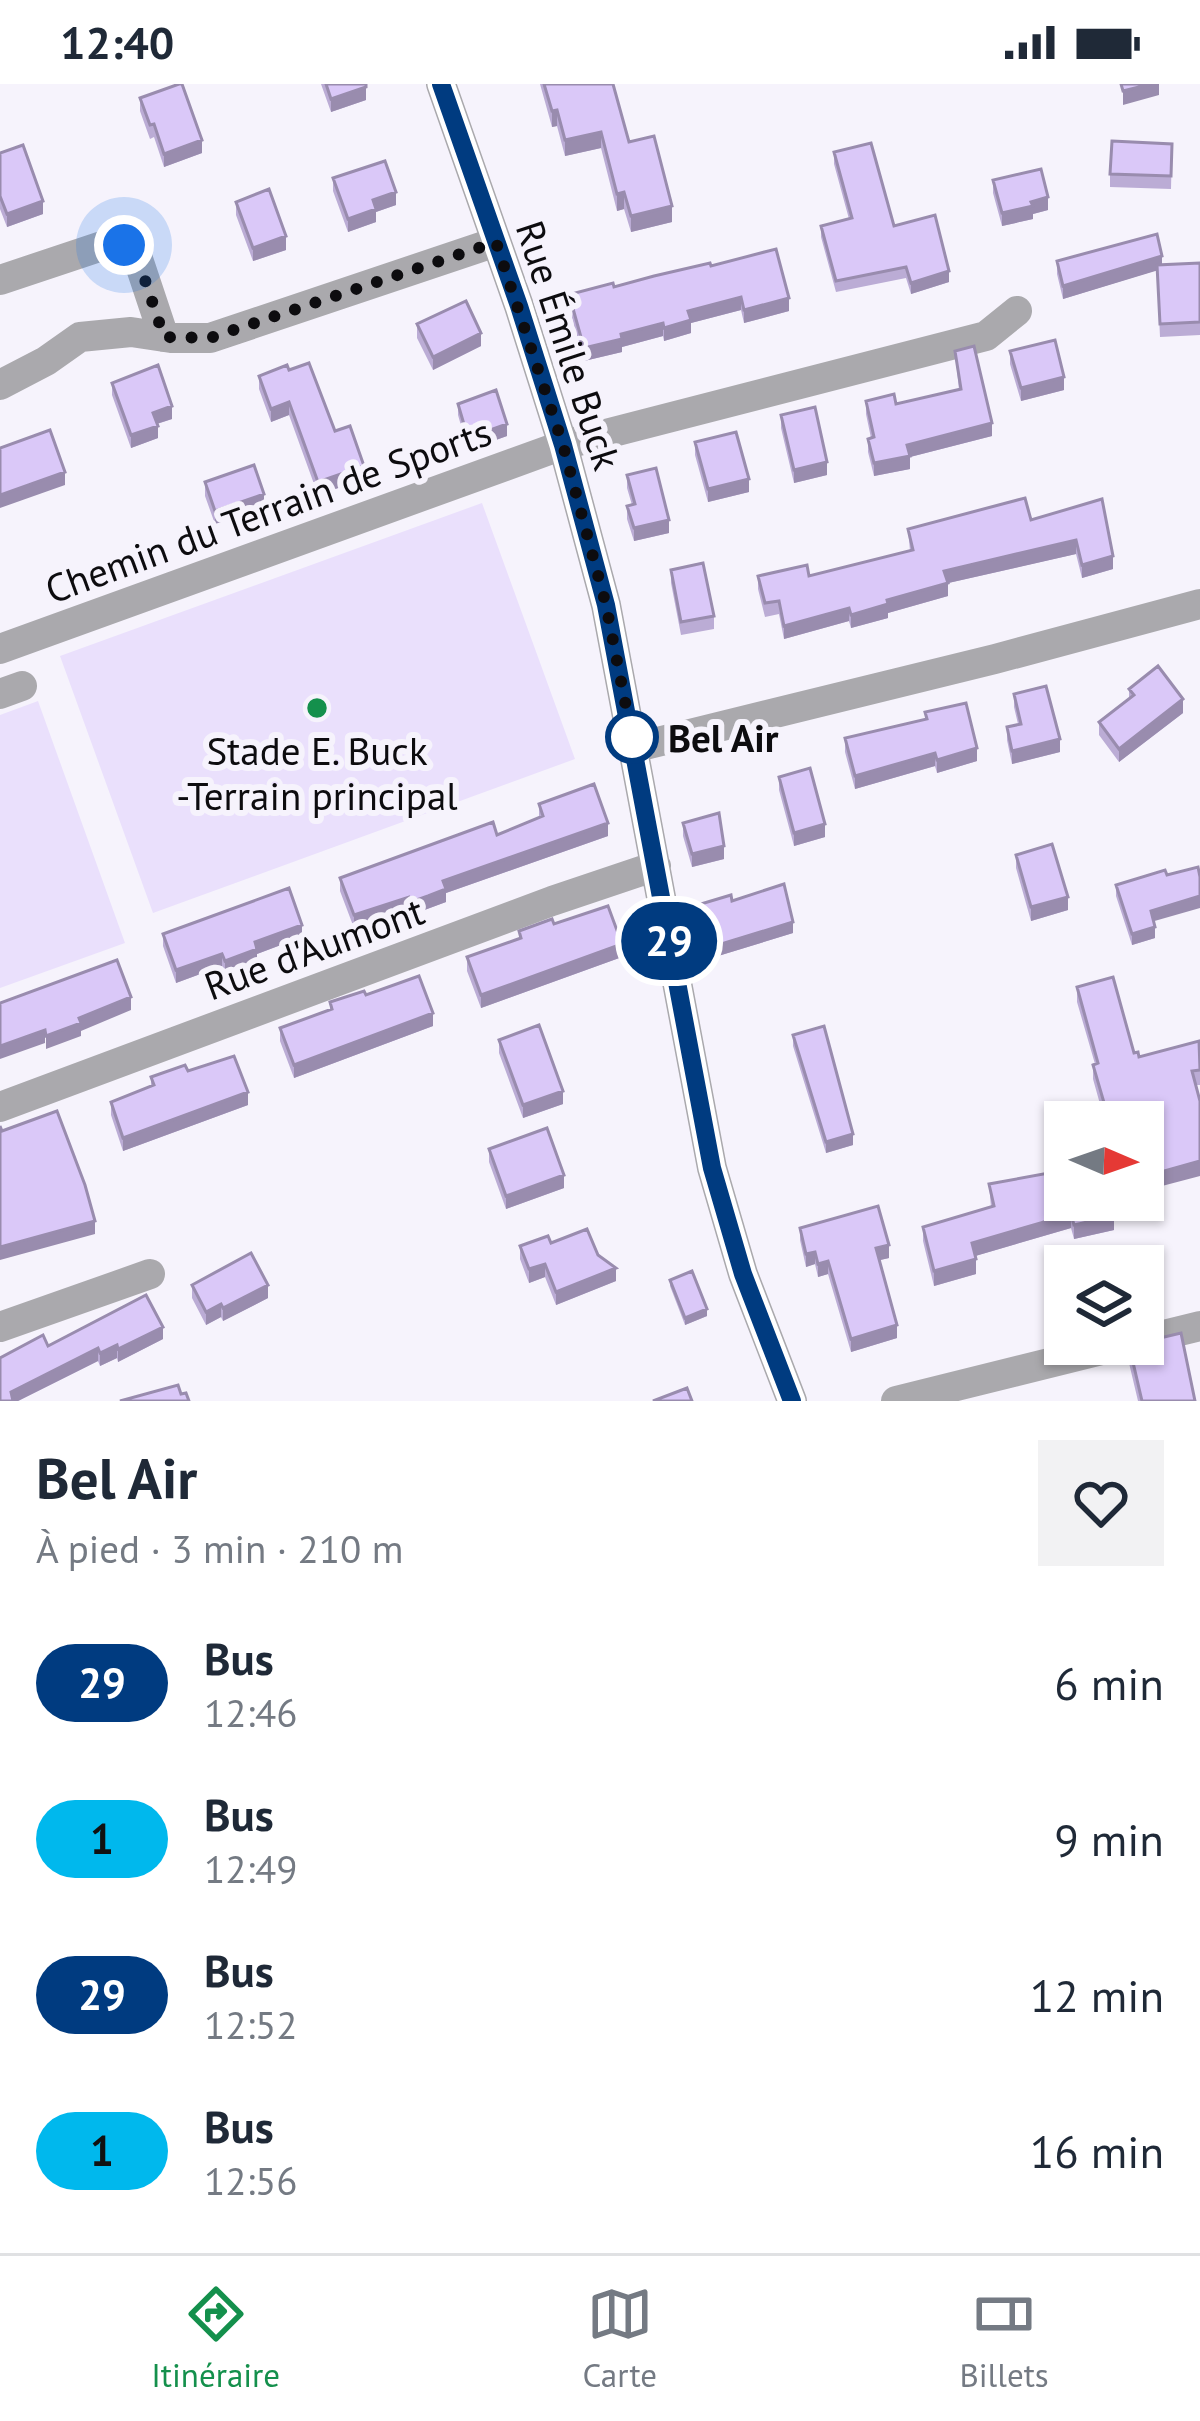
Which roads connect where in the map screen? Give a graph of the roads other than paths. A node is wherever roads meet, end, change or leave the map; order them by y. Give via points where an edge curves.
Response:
1 (441, 84) edge
2 (496, 242) junction
3 (0, 280) edge
4 (1017, 311) dead end
5 (164, 337) junction
6 (0, 385) edge
7 (563, 445) junction
8 (1200, 604) edge
9 (0, 649) edge
10 (633, 748) junction
11 (656, 866) junction
12 (0, 1106) edge
13 (151, 1274) dead end
14 (1200, 1326) edge
15 (0, 1327) edge
16 (1164, 1335) edge
17 (1044, 1364) edge
18 (792, 1401) edge
19 (896, 1401) edge

1 - 2 street, Rue Émile Buck
2 - 5 street via 210,338
2 - 7 street, Rue Émile Buck
3 - 5 street via 124,245 138,259
4 - 7 street, Chemin du Terrain de Sports via 986,336
5 - 6 street via 80,337
7 - 9 street, Chemin du Terrain de Sports
7 - 10 street, Rue Émile Buck
8 - 10 street
10 - 11 street, Rue Émile Buck
11 - 12 street, Rue d'Aumont
11 - 18 street, Rue Émile Buck via 712,1168
13 - 15 street
14 - 16 street
17 - 19 street

